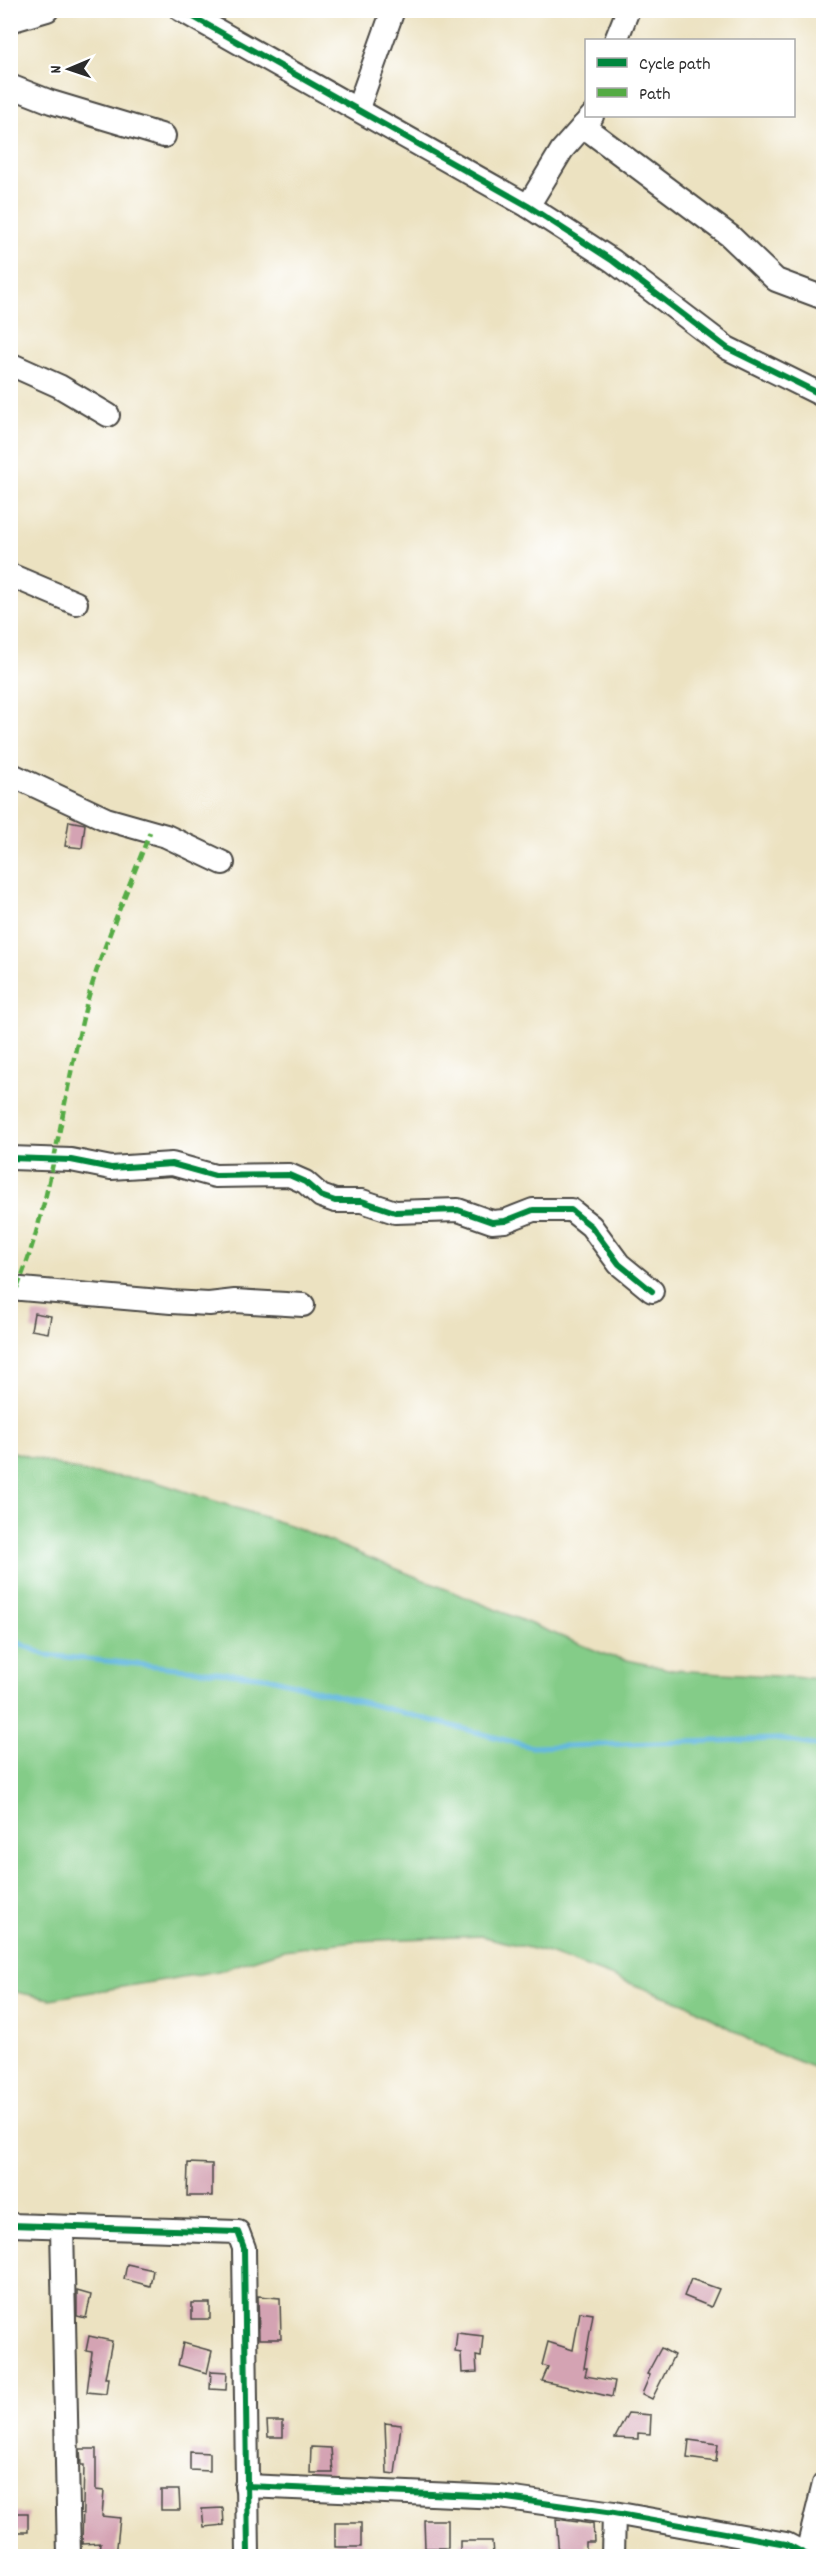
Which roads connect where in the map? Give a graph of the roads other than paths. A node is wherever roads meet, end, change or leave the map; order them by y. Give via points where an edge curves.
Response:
1 (47, 10) edge
2 (181, 10) edge
3 (393, 10) edge
4 (628, 10) edge
5 (10, 21) edge
6 (616, 39) edge
7 (10, 86) edge
8 (358, 108) junction
9 (587, 121) edge
10 (164, 136) dead end
11 (528, 206) junction
12 (824, 298) edge
13 (10, 364) edge
14 (824, 396) edge
15 (108, 415) dead end
16 (10, 575) edge
17 (76, 603) dead end
18 (10, 774) edge
19 (223, 863) dead end
20 (10, 1158) edge
21 (10, 1288) edge
22 (652, 1291) dead end
23 (303, 1305) dead end
24 (10, 2225) edge
25 (62, 2227) junction
26 (824, 2484) edge
27 (246, 2486) junction
28 (614, 2513) junction
29 (808, 2555) edge
30 (69, 2556) edge
31 (248, 2556) edge
32 (613, 2556) edge

1 - 5 street
2 - 8 street
3 - 8 street
4 - 6 street
7 - 10 street
8 - 11 street
9 - 11 street via 562,150
9 - 12 street via 730,236 776,280
11 - 14 street via 614,261 727,348
13 - 15 street via 59,386
16 - 17 street
18 - 19 street via 106,819 166,836
20 - 22 street via 71,1160 111,1168 172,1164 215,1176 289,1175 335,1201 362,1201 394,1212 458,1210 492,1222 533,1210 571,1210 591,1226 619,1264
21 - 23 street via 171,1302
24 - 25 street
25 - 27 street via 238,2232 244,2248
25 - 30 street
26 - 29 street
27 - 28 street via 500,2497
27 - 31 street
28 - 29 street via 786,2544
28 - 32 street

